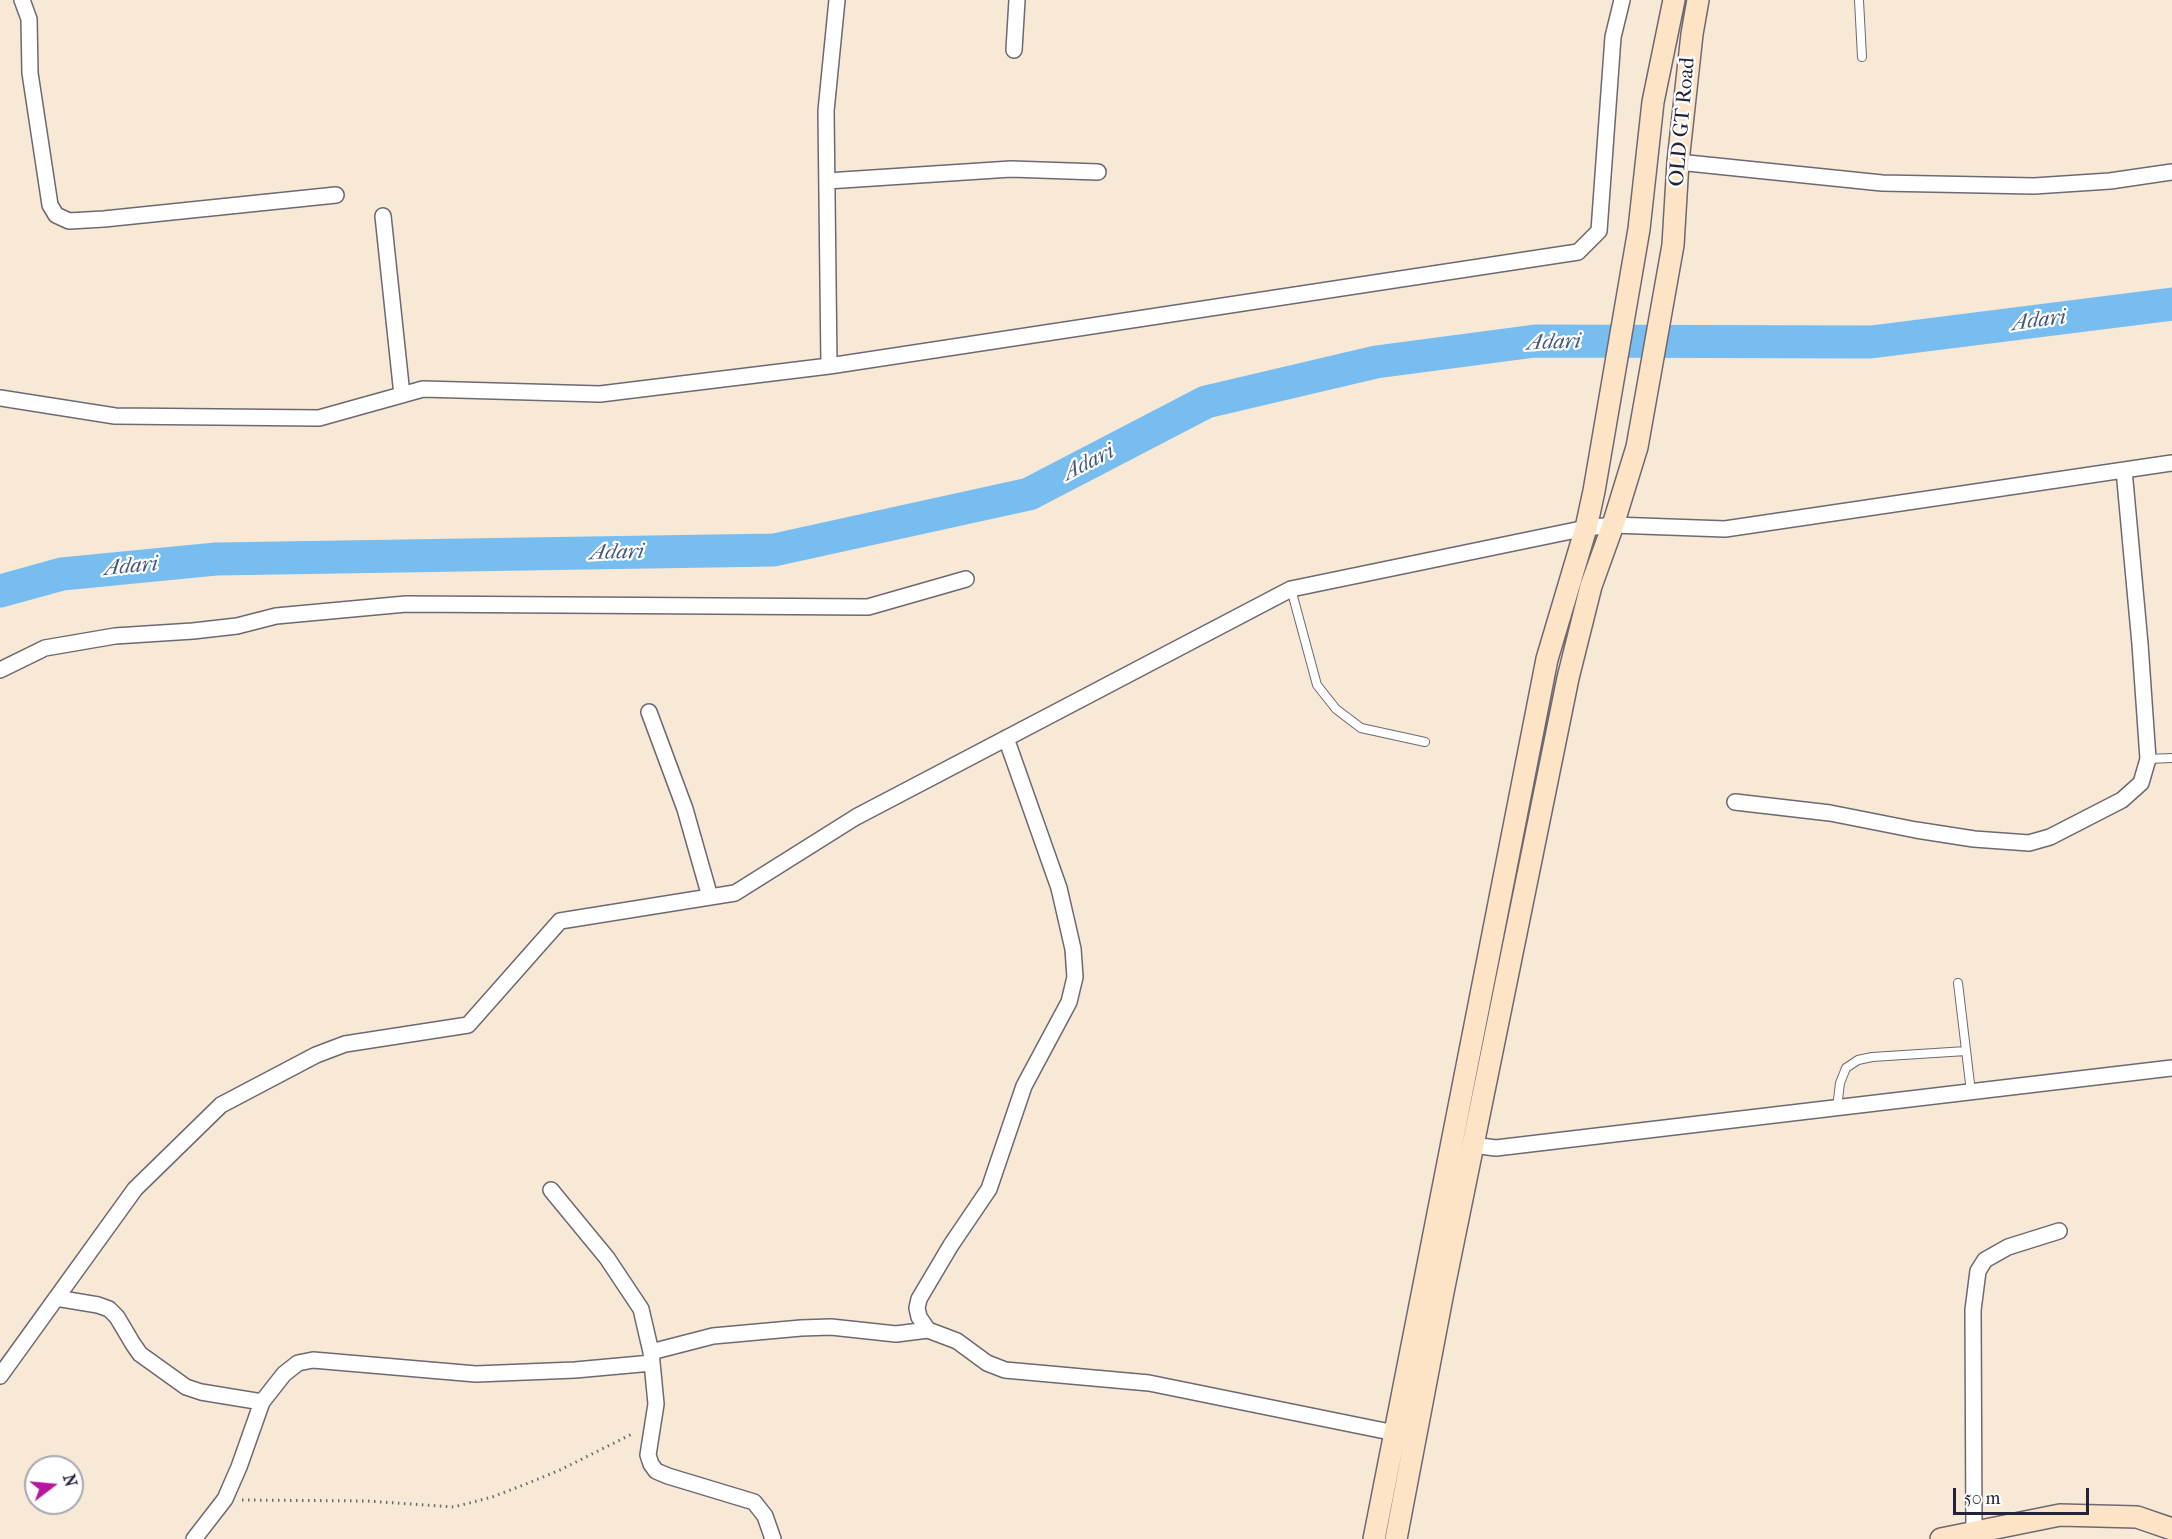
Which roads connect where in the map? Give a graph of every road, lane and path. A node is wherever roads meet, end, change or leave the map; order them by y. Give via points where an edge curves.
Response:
1 (22, 0) edge
2 (837, 0) edge
3 (1017, 0) edge
4 (1622, 0) edge
5 (1674, 0) edge
6 (1698, 0) edge
7 (1859, 0) edge
8 (1014, 50) dead end
9 (1862, 57) dead end
10 (1678, 162) junction
11 (1098, 172) dead end
12 (2172, 172) edge
13 (827, 181) junction
14 (336, 195) dead end
15 (383, 216) dead end
16 (829, 366) junction
17 (402, 395) junction
18 (0, 398) edge
19 (2172, 463) edge
20 (2124, 470) junction
21 (1613, 525) junction
22 (1586, 528) junction
23 (966, 579) dead end
24 (1291, 589) junction
25 (0, 670) edge
26 (649, 712) dead end
27 (1006, 738) junction
28 (1425, 742) dead end
29 (2172, 758) edge
30 (2148, 759) junction
31 (1735, 802) dead end
32 (710, 897) junction
33 (1958, 983) dead end
34 (1966, 1051) junction
35 (2172, 1068) edge
36 (1971, 1092) junction
37 (1837, 1108) junction
38 (1472, 1145) junction
39 (551, 1190) dead end
40 (2059, 1231) dead end
41 (56, 1298) junction
42 (928, 1330) junction
43 (651, 1358) junction
44 (0, 1376) edge
45 (262, 1402) junction
46 (652, 1424) junction
47 (1395, 1433) junction
48 (225, 1499) junction
49 (2172, 1529) edge
50 (1974, 1532) junction
51 (194, 1539) edge
52 (773, 1539) edge
53 (1374, 1539) edge
54 (1396, 1539) edge
55 (1941, 1539) edge

1 - 14 street via 29,19 30,73 50,205 56,215 69,221 104,219
2 - 13 street via 826,111
3 - 8 street
4 - 16 street via 1613,37 1599,231 1578,252
5 - 22 main road, OLD GT Road via 1653,102 1639,229
6 - 10 main road, OLD GT Road
7 - 9 lane
10 - 12 street via 1882,183 2034,186
10 - 21 main road, OLD GT Road via 1673,244 1637,447
11 - 13 street via 1011,169
13 - 16 street
15 - 17 street
16 - 17 street via 600,394 423,389
17 - 18 street via 319,418 115,416
19 - 20 street
20 - 21 street via 1725,530
20 - 30 street
21 - 22 street
21 - 38 main road, OLD GT Road via 1591,586 1568,678
22 - 24 street
22 - 47 main road, OLD GT Road via 1547,659
23 - 25 street via 868,607 406,604 276,616 237,626 115,636 45,648
24 - 27 street
24 - 28 lane via 1317,685 1336,709 1361,728
26 - 32 street
27 - 32 street via 856,817 735,893
27 - 42 street via 1059,888 1075,977 1069,1002 1024,1086 989,1189 919,1299 919,1317
29 - 30 lane
30 - 31 street via 2141,783 2122,800 2050,837 2029,843 1974,839 1830,813
32 - 41 street via 560,921 468,1025 345,1044 221,1105 135,1189
33 - 34 lane
34 - 36 lane
34 - 37 lane via 1857,1060 1846,1068
35 - 36 street
36 - 37 street
37 - 38 street via 1496,1149
38 - 54 main road, OLD GT Road
39 - 43 street via 607,1258 641,1309
40 - 50 street via 2008,1247 1985,1260 1978,1271 1973,1310
41 - 44 street
41 - 45 street via 109,1309 140,1354 186,1387
42 - 43 street via 896,1334 831,1327 713,1336
42 - 47 street via 957,1341 987,1363 1005,1370 1149,1383
43 - 45 street via 575,1370 477,1374 314,1360 298,1364 284,1374
43 - 46 street via 656,1404
45 - 48 street
46 - 48 path via 526,1485 454,1507
46 - 52 street via 648,1455 656,1471 754,1502 765,1516
47 - 53 main road, OLD GT Road
48 - 51 street
49 - 50 main road via 2137,1517 2060,1515
50 - 55 main road

